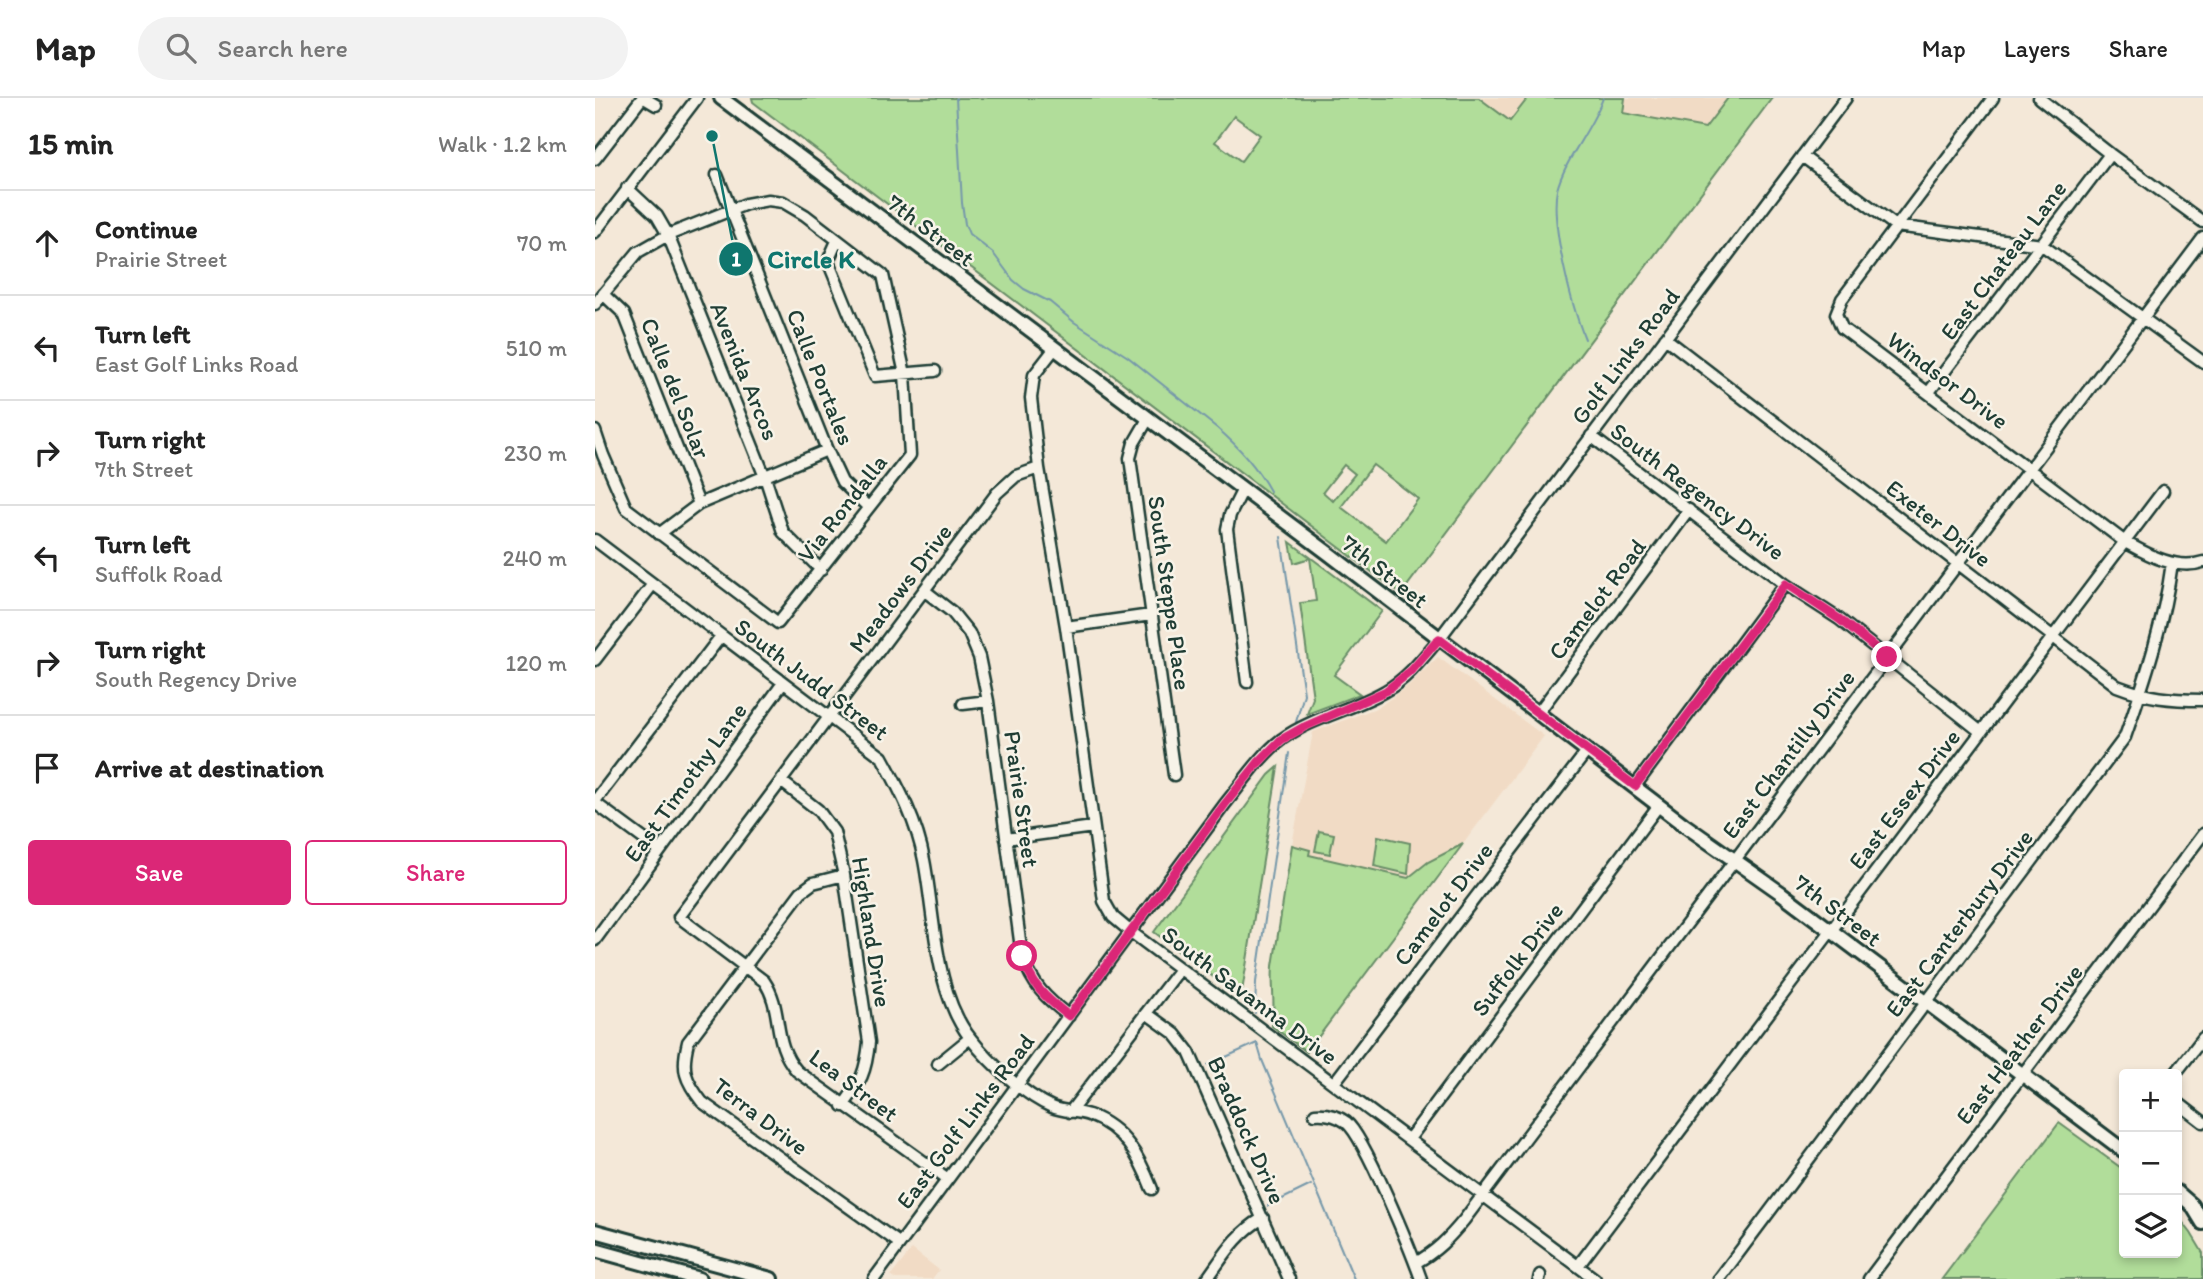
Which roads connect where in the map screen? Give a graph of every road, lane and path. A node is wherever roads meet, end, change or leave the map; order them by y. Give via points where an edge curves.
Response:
1 (643, 98) edge
2 (697, 98) edge
3 (720, 98) edge
4 (1846, 98) edge
5 (1993, 98) edge
6 (2039, 98) edge
7 (656, 105) dead end
8 (2110, 154) junction
9 (1802, 156) junction
10 (595, 159) edge
11 (717, 175) dead end
12 (627, 188) junction
13 (731, 211) junction
14 (2203, 222) edge
15 (1896, 226) junction
16 (595, 232) edge
17 (668, 235) junction
18 (2203, 238) edge
19 (837, 241) junction
20 (2042, 245) junction
21 (603, 294) junction
22 (595, 304) edge
23 (2142, 319) junction
24 (1665, 338) junction
25 (1055, 348) junction
26 (2203, 362) edge
27 (935, 371) dead end
28 (905, 374) junction
29 (1929, 392) junction
30 (1148, 419) junction
31 (595, 432) edge
32 (1591, 436) junction
33 (827, 450) junction
34 (599, 455) edge
35 (1039, 468) junction
36 (2030, 468) junction
37 (765, 477) junction
38 (1243, 489) junction
39 (2163, 491) dead end
40 (699, 504) junction
41 (868, 507) junction
42 (1689, 510) junction
43 (659, 534) junction
44 (595, 540) edge
45 (2125, 542) junction
46 (2203, 562) edge
47 (1957, 563) junction
48 (2172, 563) junction
49 (821, 570) junction
50 (653, 584) junction
51 (1786, 584) junction
52 (925, 591) junction
53 (1151, 615) junction
54 (1066, 626) junction
55 (722, 636) junction
56 (2053, 638) junction
57 (1439, 639) junction
58 (1887, 657) junction
59 (595, 660) edge
60 (1247, 681) dead end
61 (783, 683) junction
62 (2140, 695) junction
63 (2203, 700) edge
64 (988, 701) junction
65 (963, 704) dead end
66 (1538, 713) junction
67 (830, 716) junction
68 (1981, 732) junction
69 (1587, 751) junction
70 (1174, 775) dead end
71 (781, 780) junction
72 (1635, 786) junction
73 (595, 802) edge
74 (1659, 805) junction
75 (1093, 827) junction
76 (2203, 834) edge
77 (1006, 839) junction
78 (660, 851) junction
79 (1733, 861) junction
80 (844, 875) junction
81 (679, 917) joint
82 (1831, 931) junction
83 (1131, 932) junction
84 (595, 940) edge
85 (744, 966) junction
86 (1180, 969) junction
87 (1926, 1002) junction
88 (1146, 1013) junction
89 (1069, 1016) junction
90 (970, 1038) junction
91 (2203, 1038) edge
92 (938, 1064) dead end
93 (2179, 1069) edge
94 (2022, 1074) junction
95 (1333, 1083) junction
96 (1017, 1085) junction
97 (843, 1106) junction
98 (2182, 1106) edge
99 (1070, 1112) junction
100 (1315, 1115) dead end
101 (2203, 1122) edge
102 (1409, 1139) junction
103 (2119, 1144) edge
104 (948, 1179) junction
105 (1152, 1189) dead end
106 (1482, 1194) junction
107 (2180, 1195) edge
108 (1263, 1218) junction
109 (2203, 1223) edge
110 (595, 1231) edge
111 (899, 1243) junction
112 (595, 1250) edge
113 (1415, 1263) junction
114 (1578, 1266) junction
115 (699, 1279) edge
116 (771, 1279) edge
117 (874, 1279) edge
118 (1207, 1279) edge
119 (1290, 1279) edge
120 (1421, 1279) edge
121 (1595, 1279) edge
122 (1719, 1279) edge
123 (1869, 1279) edge

1 - 7 street
1 - 10 street
2 - 12 street
3 - 25 main road, 7th Street
4 - 9 street, Golf Links Road
5 - 15 street
6 - 8 street
8 - 14 street
8 - 20 street, East Chateau Lane
9 - 15 street
9 - 24 street, Golf Links Road
11 - 13 street, Calle Portales
12 - 16 street
12 - 17 street, Avenida Arcos via 657,216
13 - 17 street, Via Rondalla
13 - 19 street, Via Rondalla via 768,200 783,202
13 - 33 street, Calle Portales
15 - 20 street
15 - 29 street, Windsor Drive via 1836,314 1842,328
17 - 21 street, Via Rondalla via 638,252
17 - 37 street, Avenida Arcos
18 - 23 street, East Chantilly Drive
19 - 28 street, Via Rondalla via 883,275
19 - 28 street via 828,261 875,376
20 - 23 street
20 - 29 street, East Chateau Lane
21 - 22 street, Via Rondalla
21 - 40 street, Calle del Solar via 624,314
23 - 26 street
23 - 36 street, East Chantilly Drive
24 - 32 street, Golf Links Road
24 - 47 street, Exeter Drive
25 - 30 main road, 7th Street
25 - 35 street, South Savanna Drive via 1031,386
27 - 28 street
28 - 41 street, Via Rondalla via 910,454
29 - 36 street, Windsor Drive
30 - 38 main road, 7th Street
30 - 53 street, South Steppe Place via 1131,458
31 - 34 street, Via Rondalla
32 - 42 street, South Regency Drive
32 - 57 street, Golf Links Road
33 - 37 street
33 - 41 street, Calle Portales via 842,482
34 - 43 street, Via Rondalla via 626,508
35 - 52 street, Meadows Drive via 1016,477 997,494
35 - 54 street, South Savanna Drive
36 - 45 street, Windsor Drive
36 - 47 street, East Chantilly Drive
37 - 40 street
37 - 49 street, Avenida Arcos via 783,532
38 - 57 main road, 7th Street
38 - 60 street via 1227,529
39 - 45 street, East Essex Drive
40 - 43 street
41 - 49 street, Via Rondalla
42 - 51 street, South Regency Drive
42 - 66 street, Camelot Road
43 - 49 street, Via Rondalla via 778,623
44 - 50 street, South Judd Street
45 - 48 street, Windsor Drive
45 - 56 street, East Essex Drive
46 - 48 street
47 - 56 street, Exeter Drive
47 - 58 street, East Chantilly Drive
48 - 62 street, East Canterbury Drive via 2168,598
50 - 55 street, South Judd Street
50 - 59 street
51 - 58 street, South Regency Drive
51 - 72 street
52 - 64 street, Prairie Street via 969,633
52 - 67 street, Meadows Drive
53 - 54 street
53 - 70 street, South Steppe Place
54 - 75 street, South Savanna Drive
55 - 61 street, South Judd Street
55 - 73 street
56 - 62 street, Exeter Drive via 2117,686
56 - 68 street, East Essex Drive
57 - 66 main road, 7th Street
57 - 83 street, East Golf Links Road via 1386,691 1281,740 1225,804
58 - 68 street, South Regency Drive
58 - 79 street, East Chantilly Drive
61 - 67 street, South Judd Street
61 - 78 street, East Timothy Lane
62 - 63 street, Exeter Drive
62 - 87 street, East Canterbury Drive via 2125,737
64 - 65 street
64 - 77 street, Prairie Street
66 - 69 main road, 7th Street
67 - 71 street, Meadows Drive
67 - 90 street, South Judd Street via 882,757 908,804 924,857 949,1000
68 - 82 street, East Essex Drive
69 - 72 main road, 7th Street
69 - 95 street, Camelot Drive
71 - 80 street, Highland Drive via 818,810 834,832
71 - 81 street, Meadows Drive
72 - 74 main road, 7th Street
73 - 78 street
74 - 79 main road, 7th Street
74 - 102 street, Suffolk Drive
75 - 77 street
75 - 83 street, South Savanna Drive via 1104,901 1113,917
76 - 94 street, East Heather Drive
77 - 89 street, Prairie Street via 1022,956 1030,977 1049,1001
78 - 84 street, East Timothy Lane
79 - 82 main road, 7th Street
79 - 106 street, East Chantilly Drive
80 - 85 street, Terra Drive via 813,883 801,892
80 - 97 street, Highland Drive via 869,1042 860,1082
81 - 85 street, Lea Street
82 - 87 main road, 7th Street
82 - 114 street, East Essex Drive
83 - 86 street, South Savanna Drive
83 - 89 street, East Golf Links Road
85 - 97 street, Lea Street via 772,993 787,1059
85 - 111 street, Terra Drive via 688,1042 683,1062 690,1086 702,1102
86 - 88 street
86 - 95 street, South Savanna Drive
87 - 94 main road, 7th Street
87 - 122 street, East Canterbury Drive
88 - 99 street
88 - 108 street, Braddock Drive via 1175,1034 1189,1052
89 - 96 street, East Golf Links Road
90 - 92 street
90 - 96 street, South Judd Street
91 - 93 street
94 - 103 main road, 7th Street
94 - 123 street, East Heather Drive
95 - 102 street, South Savanna Drive
96 - 99 street, South Judd Street via 1052,1107
96 - 104 street, East Golf Links Road
97 - 104 street, Lea Street
98 - 101 street
99 - 105 street, South Judd Street via 1106,1123 1126,1139 1142,1161
100 - 113 street via 1327,1112 1353,1130
102 - 106 street, South Savanna Drive
104 - 111 street, East Golf Links Road
106 - 113 street, East Chantilly Drive via 1445,1242
106 - 114 street, South Savanna Drive
107 - 109 main road
108 - 118 street via 1245,1229
108 - 119 street, Braddock Drive
110 - 116 main road
111 - 117 street, East Golf Links Road
112 - 115 main road
113 - 120 street
114 - 121 street, South Savanna Drive

